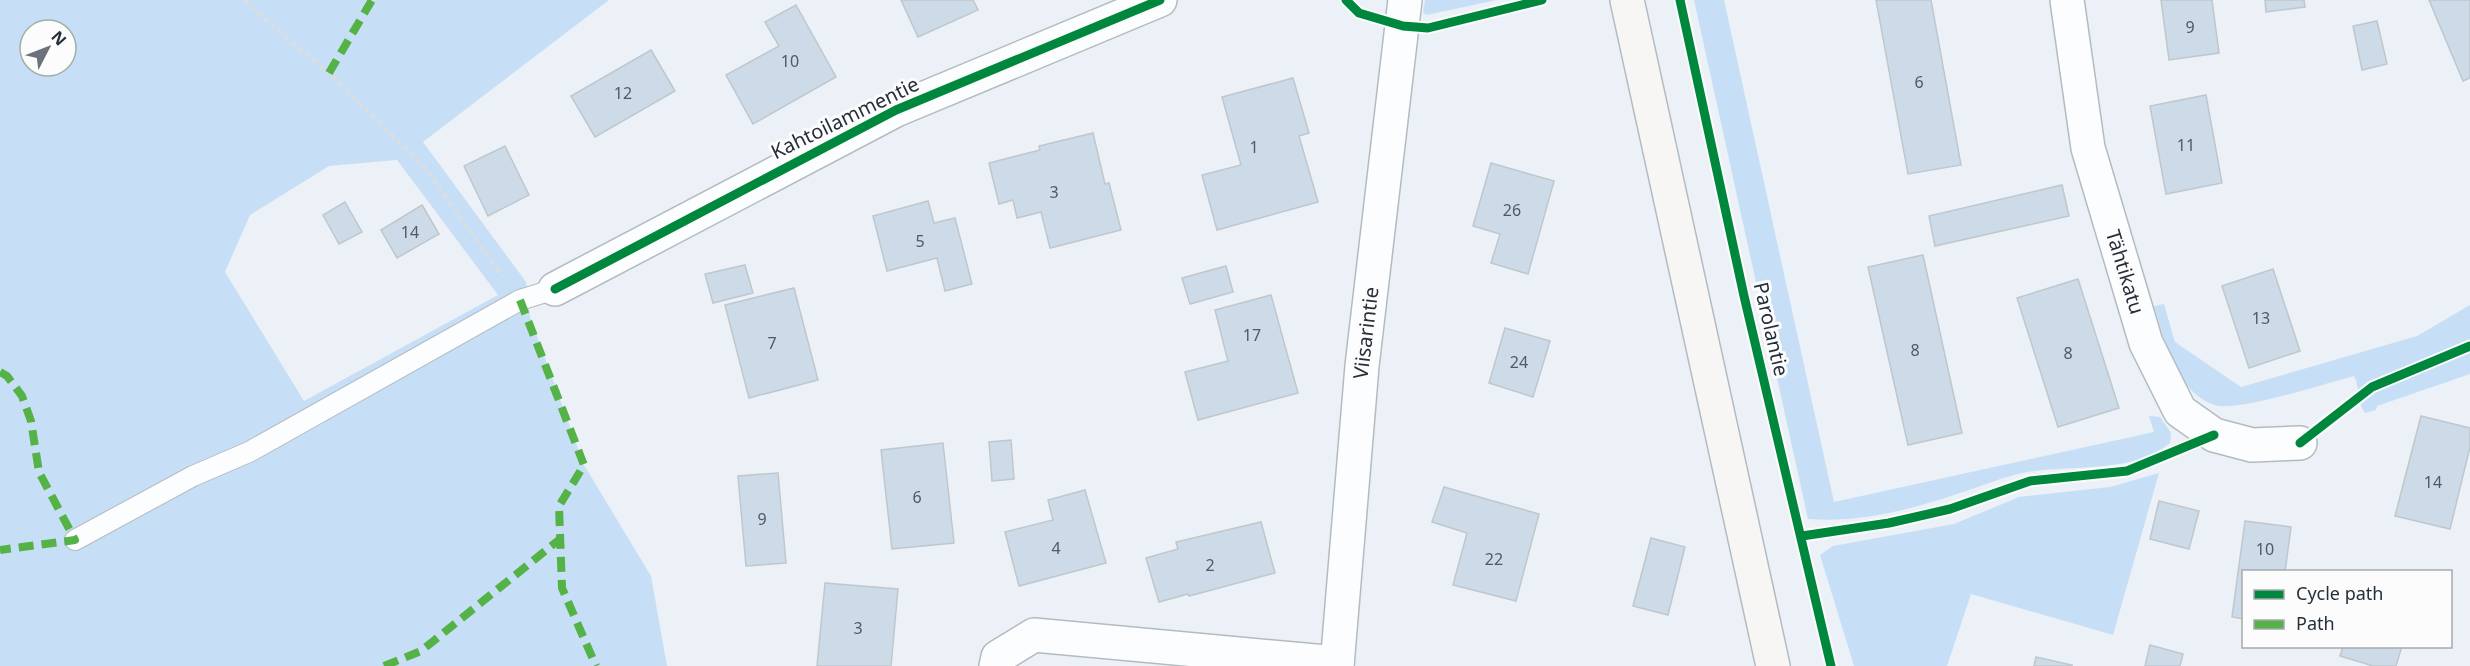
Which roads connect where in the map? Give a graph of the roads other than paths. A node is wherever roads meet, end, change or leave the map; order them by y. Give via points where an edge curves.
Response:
1 (1160, 0) edge
2 (1405, 0) edge
3 (1627, 0) edge
4 (2067, 0) edge
5 (555, 289) joint
6 (2300, 443) dead end
7 (75, 540) dead end
8 (1337, 665) edge
9 (996, 666) edge
10 (1773, 666) edge

1 - 5 street, Kahtoilammentie via 896,110
2 - 8 street, Viisarintie via 1362,366
3 - 10 main road
4 - 6 street, Tähtikatu via 2088,148 2146,343 2180,411 2214,435 2252,446
5 - 7 lane via 520,300 249,452 193,476
8 - 9 street via 1034,635 998,657

